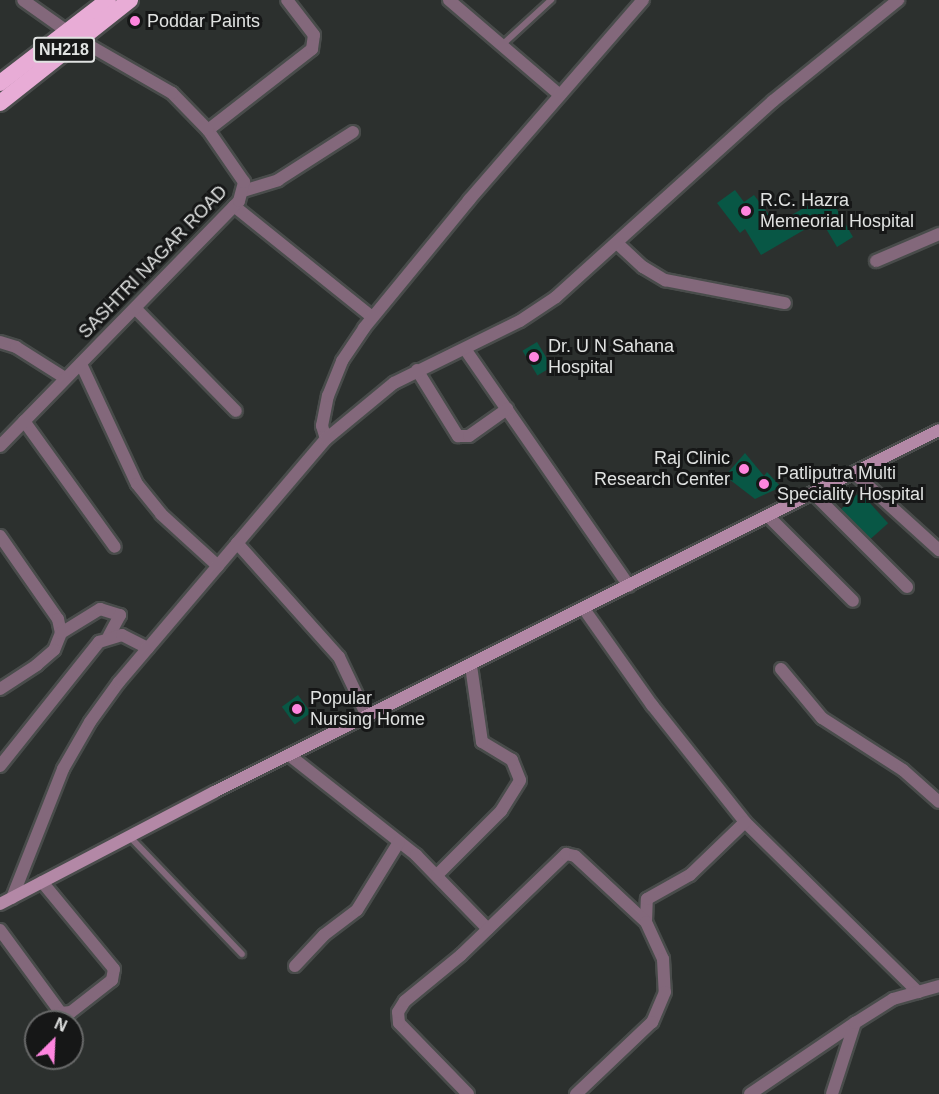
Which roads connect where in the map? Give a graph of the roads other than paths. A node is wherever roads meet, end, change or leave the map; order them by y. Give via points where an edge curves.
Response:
1 (23, 0) edge
2 (108, 0) edge
3 (130, 0) edge
4 (286, 0) edge
5 (449, 0) edge
6 (551, 0) edge
7 (643, 0) edge
8 (898, 0) edge
9 (72, 35) junction
10 (501, 45) junction
11 (0, 83) edge
12 (560, 95) junction
13 (0, 103) edge
14 (208, 130) junction
15 (353, 132) dead end
16 (243, 192) junction
17 (234, 206) junction
18 (939, 234) edge
19 (618, 244) junction
20 (876, 261) dead end
21 (785, 303) dead end
22 (135, 308) junction
23 (372, 317) junction
24 (0, 342) edge
25 (465, 348) junction
26 (81, 364) junction
27 (417, 370) junction
28 (64, 378) junction
29 (507, 409) junction
30 (236, 411) dead end
31 (24, 421) junction
32 (939, 430) edge
33 (326, 439) junction
34 (0, 446) edge
35 (854, 473) junction
36 (813, 493) junction
37 (768, 516) junction
38 (0, 536) edge
39 (237, 543) junction
40 (115, 547) dead end
41 (939, 550) edge
42 (218, 566) junction
43 (629, 586) junction
44 (907, 587) dead end
45 (853, 601) dead end
46 (584, 609) junction
47 (61, 633) junction
48 (109, 636) junction
49 (148, 648) junction
50 (471, 666) junction
51 (781, 669) dead end
52 (0, 689) edge
53 (367, 716) junction
54 (289, 755) junction
55 (0, 766) edge
56 (939, 802) edge
57 (745, 822) junction
58 (130, 836) junction
59 (399, 842) junction
60 (437, 874) junction
61 (42, 882) junction
62 (12, 898) junction
63 (0, 904) edge
64 (646, 922) junction
65 (488, 929) junction
66 (0, 930) edge
67 (242, 954) dead end
68 (296, 966) dead end
69 (939, 986) edge
70 (918, 992) junction
71 (855, 1023) junction
72 (468, 1094) edge
73 (576, 1094) edge
74 (750, 1094) edge
75 (832, 1094) edge

1 - 9 street, SASHTRI NAGAR ROAD
2 - 9 highway, NH218
3 - 9 highway, NH218
4 - 14 street via 314,35 312,49
5 - 10 street
6 - 10 lane
7 - 12 street
8 - 19 street via 773,101
9 - 11 highway, NH218
9 - 13 highway, NH218
9 - 14 street, SASHTRI NAGAR ROAD via 156,82
10 - 12 street
12 - 23 street
14 - 16 street, SASHTRI NAGAR ROAD via 240,173
15 - 16 street via 278,180
16 - 17 street, SASHTRI NAGAR ROAD
17 - 22 street, SASHTRI NAGAR ROAD
17 - 23 street
18 - 20 street
19 - 21 street via 643,267 665,280
19 - 25 street via 556,297 520,321
22 - 26 street, SASHTRI NAGAR ROAD
22 - 30 street
23 - 33 street via 342,361 328,396 322,426
24 - 28 street via 16,347
25 - 27 street
25 - 29 street
26 - 28 street, SASHTRI NAGAR ROAD
26 - 42 street via 137,484 161,514
27 - 29 street via 458,436 469,436
27 - 33 street via 364,404
28 - 31 street, SASHTRI NAGAR ROAD
29 - 43 street
31 - 34 street, SASHTRI NAGAR ROAD
31 - 40 street
32 - 35 main road
33 - 39 street
35 - 36 main road
35 - 41 street
36 - 37 main road
36 - 44 street
37 - 43 main road
37 - 45 street
38 - 47 street via 58,619
39 - 42 street
39 - 53 street via 339,657
42 - 49 street
43 - 46 main road
46 - 50 main road
46 - 57 street via 658,714
47 - 48 street via 100,609 120,615
47 - 52 street via 54,650
48 - 49 street via 122,635
48 - 55 street via 99,642
49 - 62 street via 90,722 63,769
50 - 53 main road
50 - 60 street via 482,742 512,760 520,780 501,811
51 - 56 street via 822,718 903,770
53 - 54 main road
54 - 58 main road
54 - 59 street
57 - 64 street via 690,875 647,899
57 - 70 street
58 - 61 main road
58 - 67 lane
59 - 60 street
59 - 68 street via 357,910 324,935
60 - 65 street
61 - 62 main road
61 - 66 street via 114,969 112,980 71,1012 61,1013
62 - 63 main road
64 - 65 street via 575,856 566,854
64 - 73 street via 663,959 665,992 661,1009
65 - 72 street via 405,1001 398,1012 399,1023
69 - 70 street
70 - 71 street via 893,999
71 - 74 street
71 - 75 street

